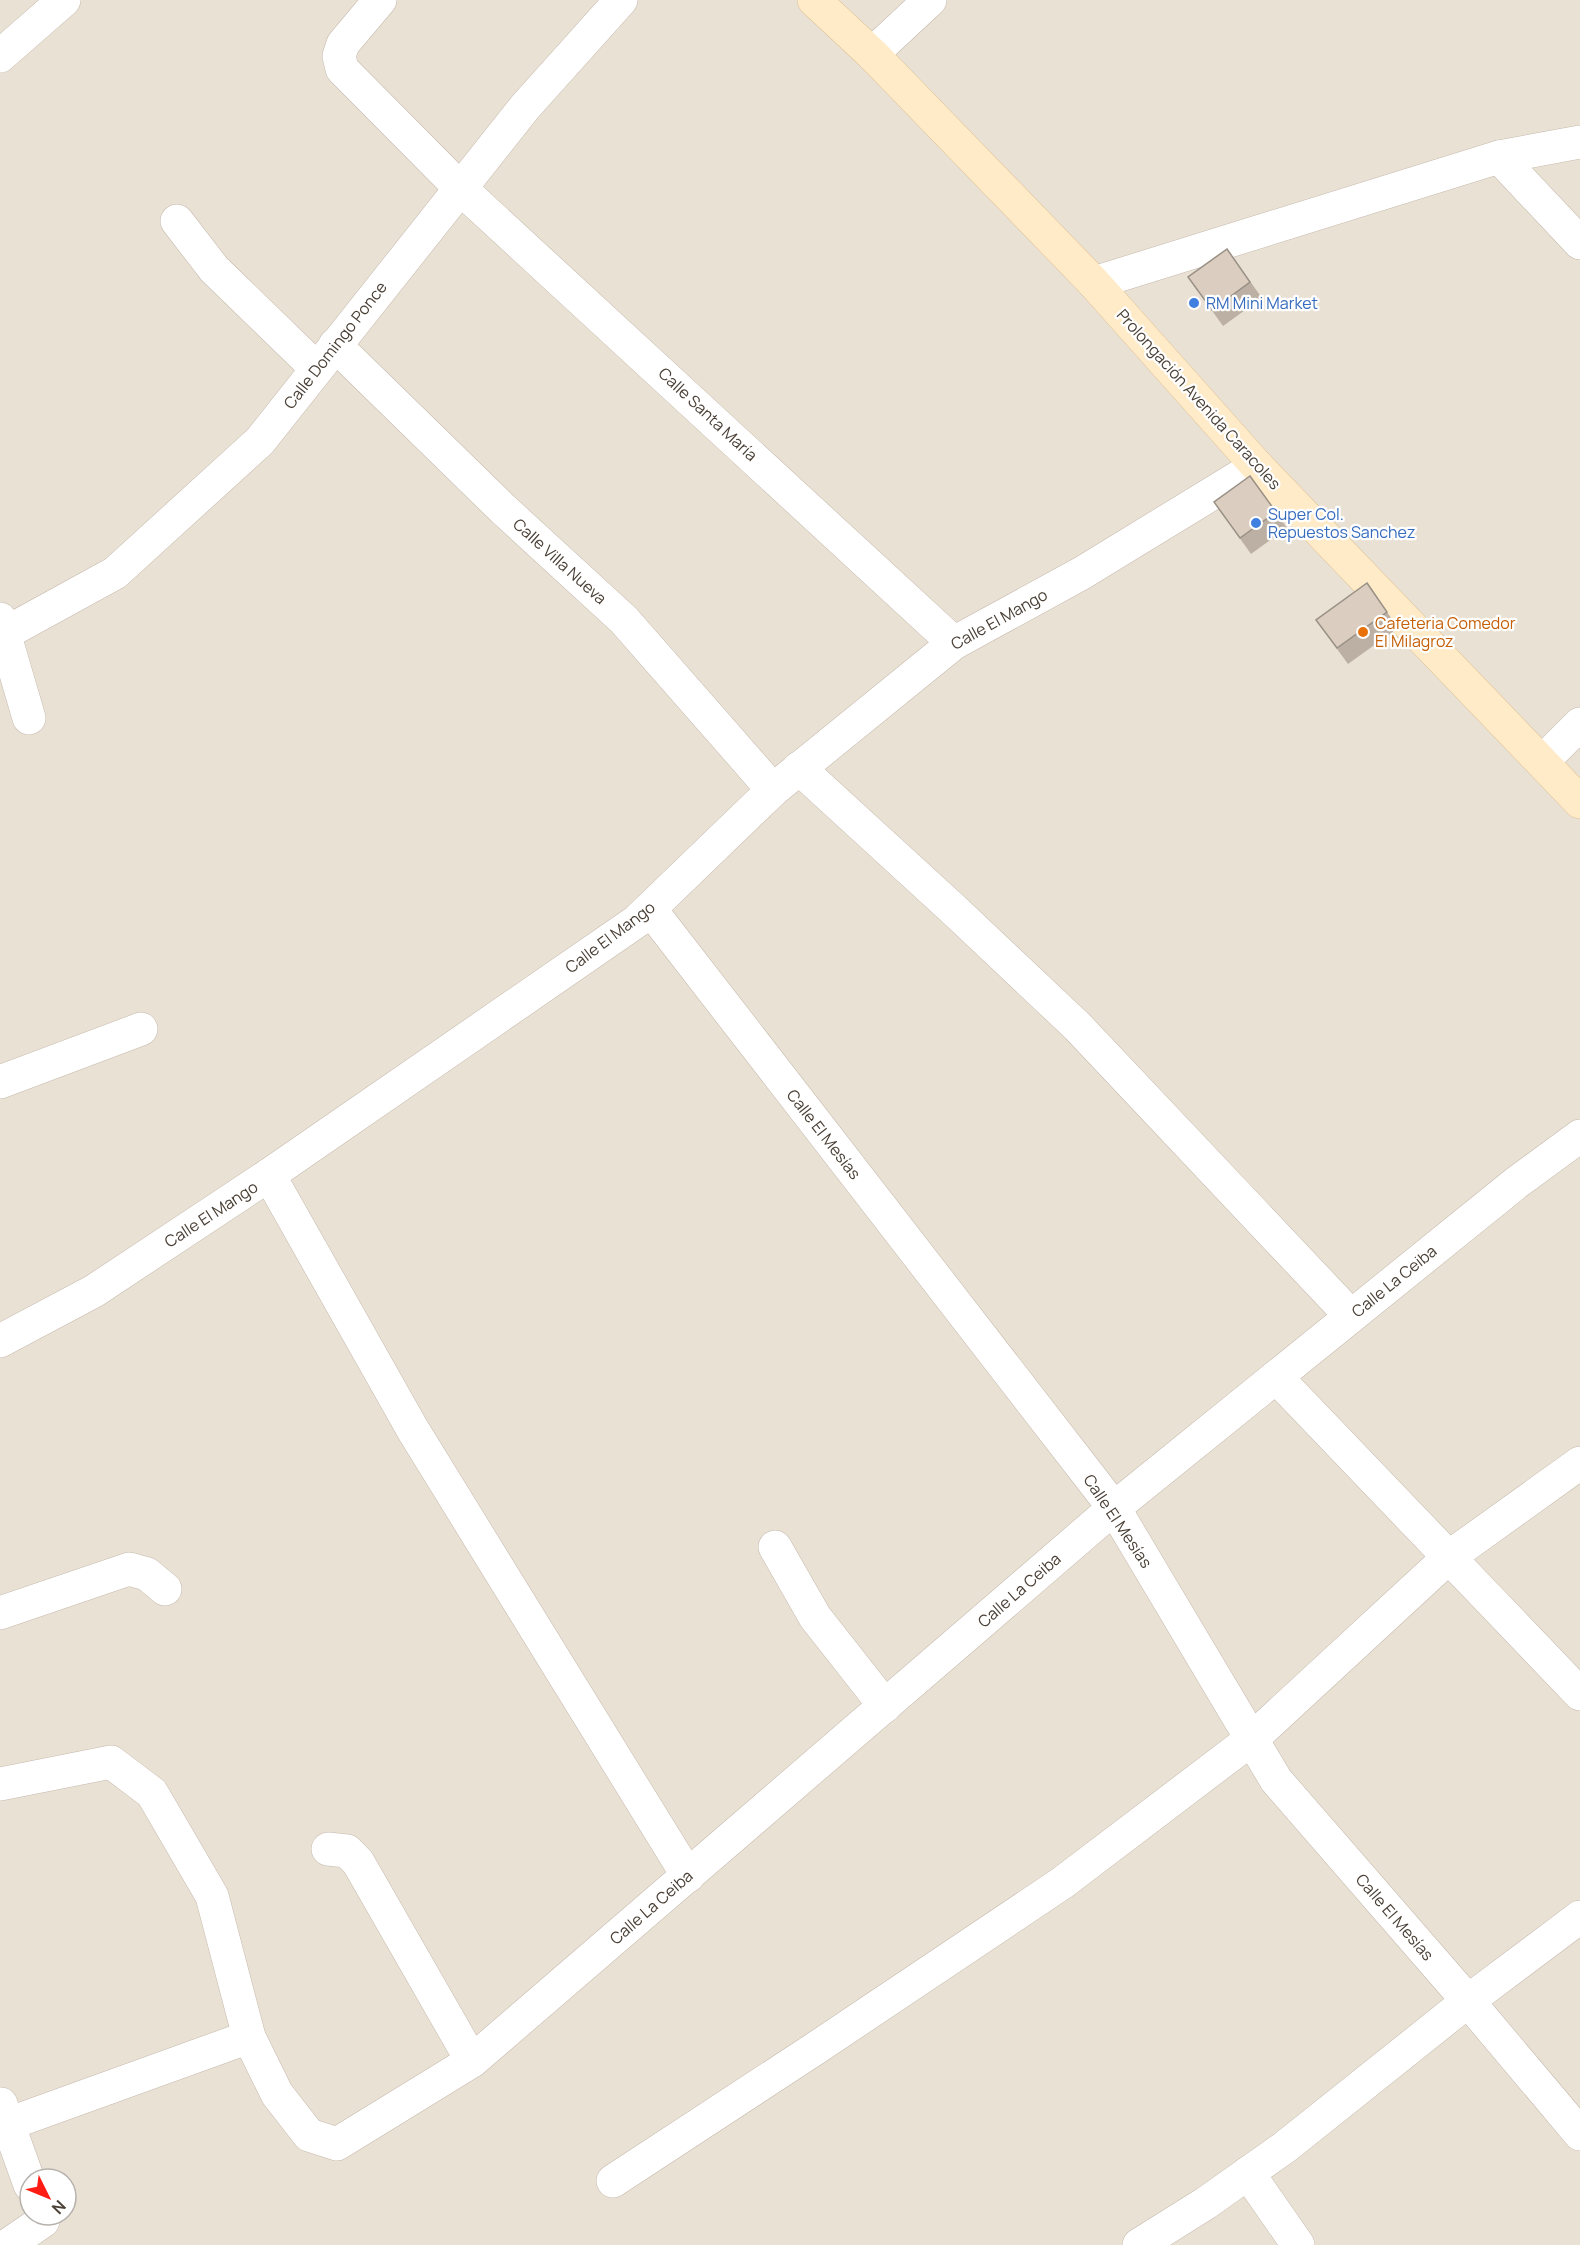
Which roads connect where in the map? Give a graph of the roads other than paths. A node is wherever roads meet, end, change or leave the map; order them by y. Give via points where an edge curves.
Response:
1 (64, 0) edge
2 (380, 0) edge
3 (621, 0) edge
4 (814, 0) edge
5 (930, 0) edge
6 (872, 54) junction
7 (0, 56) edge
8 (1580, 142) edge
9 (1499, 157) junction
10 (460, 188) junction
11 (177, 221) dead end
12 (1580, 243) edge
13 (1094, 283) junction
14 (326, 357) junction
15 (1257, 466) junction
16 (2, 629) edge
17 (954, 643) junction
18 (29, 718) dead end
19 (1580, 724) edge
20 (1542, 762) junction
21 (799, 768) junction
22 (774, 790) junction
23 (1580, 802) edge
24 (650, 909) junction
25 (141, 1029) dead end
26 (0, 1082) edge
27 (1580, 1136) edge
28 (269, 1175) junction
29 (1351, 1316) junction
30 (0, 1341) edge
31 (1276, 1377) junction
32 (1580, 1463) edge
33 (1114, 1508) junction
34 (775, 1547) dead end
35 (1449, 1557) junction
36 (165, 1589) dead end
37 (0, 1613) edge
38 (1580, 1694) edge
39 (885, 1706) junction
40 (1252, 1738) junction
41 (0, 1784) edge
42 (328, 1849) dead end
43 (688, 1876) junction
44 (1580, 1917) edge
45 (1468, 2001) junction
46 (249, 2037) junction
47 (472, 2061) junction
48 (4, 2113) edge
49 (1580, 2134) edge
50 (24, 2167) edge
51 (1248, 2173) junction
52 (613, 2181) dead end
53 (45, 2227) edge
54 (8, 2245) edge
55 (1139, 2245) edge
56 (1298, 2245) edge

1 - 7 street
2 - 10 street, Calle Santa María via 343,44 339,56 342,69
3 - 10 street, Calle Domingo Ponce via 525,107
4 - 6 street, Prolongación Avenida Caracoles
5 - 6 street
6 - 13 street, Prolongación Avenida Caracoles
8 - 9 street
9 - 12 street
9 - 13 street
10 - 14 street, Calle Domingo Ponce
10 - 17 street, Calle Santa María
11 - 14 street, Calle Villa Nueva via 214,269
13 - 15 street, Prolongación Avenida Caracoles
14 - 16 street, Calle Domingo Ponce via 260,441 115,573
14 - 22 street, Calle Villa Nueva via 503,509 624,620
15 - 17 street, Calle El Mango via 1082,573
15 - 20 street, Prolongación Avenida Caracoles
16 - 18 street
17 - 21 street, Calle El Mango
19 - 20 street
20 - 23 street, Prolongación Avenida Caracoles
21 - 22 street, Calle El Mango
21 - 29 street via 1077,1026
22 - 24 street, Calle El Mango
24 - 28 street, Calle El Mango
24 - 33 street, Calle El Mesías
25 - 26 street
27 - 29 street, Calle La Ceiba
28 - 30 street, Calle El Mango via 94,1291
28 - 43 street via 413,1430
29 - 31 street, Calle La Ceiba
31 - 33 street, Calle La Ceiba
31 - 35 street
32 - 35 street
33 - 39 street, Calle La Ceiba
33 - 40 street, Calle El Mesías
34 - 39 street via 815,1617
35 - 38 street
35 - 40 street
36 - 37 street via 147,1574 129,1569
39 - 43 street, Calle La Ceiba
40 - 45 street, Calle El Mesías via 1276,1780
40 - 52 street via 1062,1883
41 - 46 street, Calle La Ceiba via 111,1762 152,1793 212,1896
42 - 47 street via 347,1851 358,1862
43 - 47 street, Calle La Ceiba
44 - 45 street
45 - 49 street, Calle El Mesías
45 - 51 street
46 - 47 street, Calle La Ceiba via 277,2094 309,2135 337,2144
46 - 48 street
48 - 50 street
51 - 55 street
51 - 56 street
53 - 54 street

